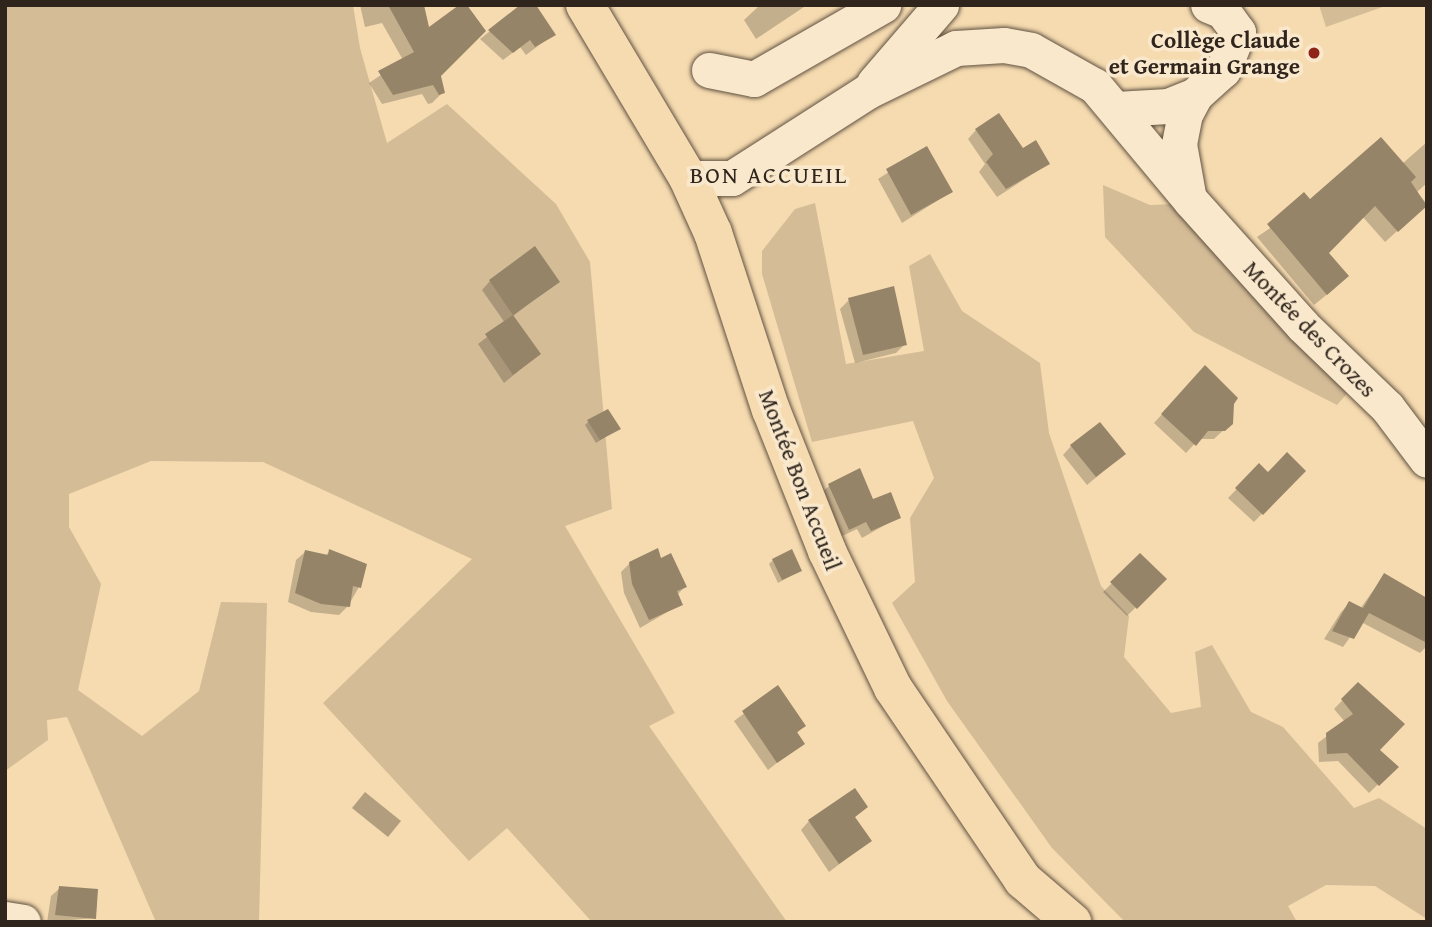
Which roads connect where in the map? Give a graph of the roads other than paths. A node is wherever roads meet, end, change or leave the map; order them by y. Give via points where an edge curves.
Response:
1 (585, 5) edge
2 (883, 5) edge
3 (941, 5) edge
4 (1210, 6) edge
5 (709, 70) dead end
6 (867, 91) junction
7 (1195, 96) junction
8 (1116, 109) junction
9 (688, 178) junction
10 (1190, 201) junction
11 (1427, 460) edge
12 (5, 919) edge
13 (23, 922) edge
14 (1072, 922) edge

1 - 9 main road, Montée Bon Accueil
2 - 5 street via 754,79
3 - 6 street, Montée des Crozes
4 - 7 street via 1233,20 1236,47 1223,70
6 - 8 street, Montée des Crozes via 956,48 1004,45 1031,50 1080,74
6 - 9 street, Montée des Crozes via 732,178
7 - 8 street via 1168,106
7 - 10 street via 1185,114 1179,144
8 - 10 street, Montée des Crozes
9 - 14 main road, Montée Bon Accueil via 713,233 771,410 866,637 942,765 1016,870
10 - 11 street, Montée des Crozes via 1303,326 1387,407
12 - 13 street

